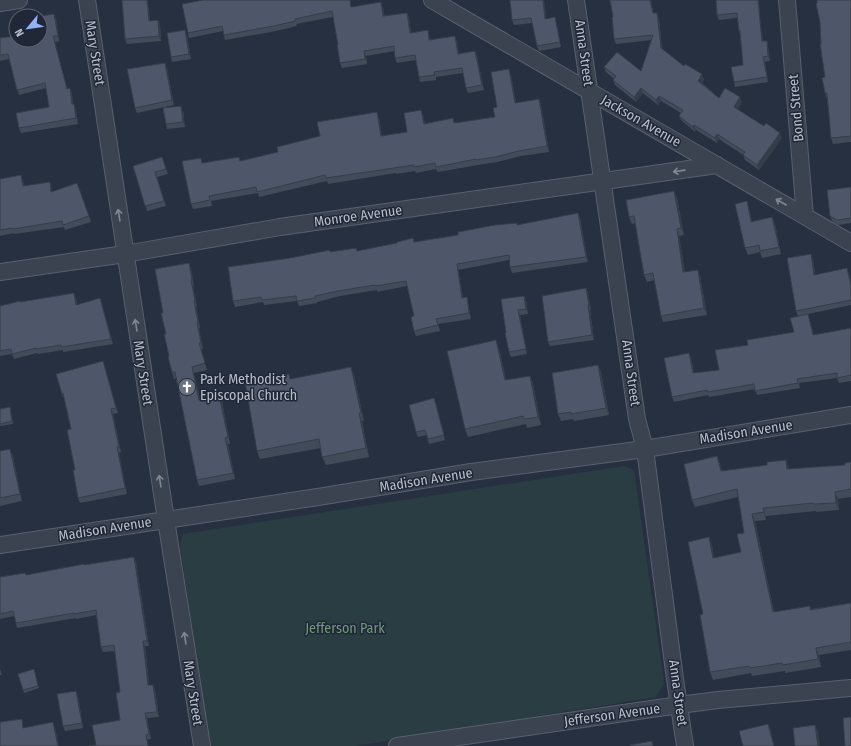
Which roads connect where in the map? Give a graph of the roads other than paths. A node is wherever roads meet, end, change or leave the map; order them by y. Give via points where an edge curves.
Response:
1 (19, 0) edge
2 (87, 0) edge
3 (432, 0) edge
4 (576, 0) edge
5 (787, 0) edge
6 (0, 3) edge
7 (589, 91) junction
8 (717, 165) junction
9 (602, 182) junction
10 (805, 216) junction
11 (851, 243) edge
12 (125, 254) junction
13 (0, 272) edge
14 (851, 415) edge
15 (645, 449) junction
16 (166, 520) junction
17 (0, 545) edge
18 (851, 688) edge
19 (679, 705) junction
20 (202, 746) edge
21 (397, 746) edge
22 (685, 746) edge

1 - 6 street
12 -> 2 street, Mary Street
3 - 7 street, Jackson Avenue
4 - 7 street, Anna Street
5 - 10 street, Bond Street
7 - 8 street, Jackson Avenue
7 - 9 street, Anna Street
8 -> 9 street, Monroe Avenue
10 -> 8 street, Jackson Avenue
9 - 12 street, Monroe Avenue via 280,227
9 - 15 street, Anna Street via 637,419
10 - 11 street, Jackson Avenue
12 - 13 street, Monroe Avenue
16 -> 12 street, Mary Street
14 - 15 street, Madison Avenue
15 - 16 street, Madison Avenue via 471,472
15 - 19 street, Anna Street
16 - 17 street, Madison Avenue
20 -> 16 street, Mary Street
18 - 19 street, Jefferson Avenue
19 - 21 street, Jefferson Avenue
19 - 22 street, Anna Street

